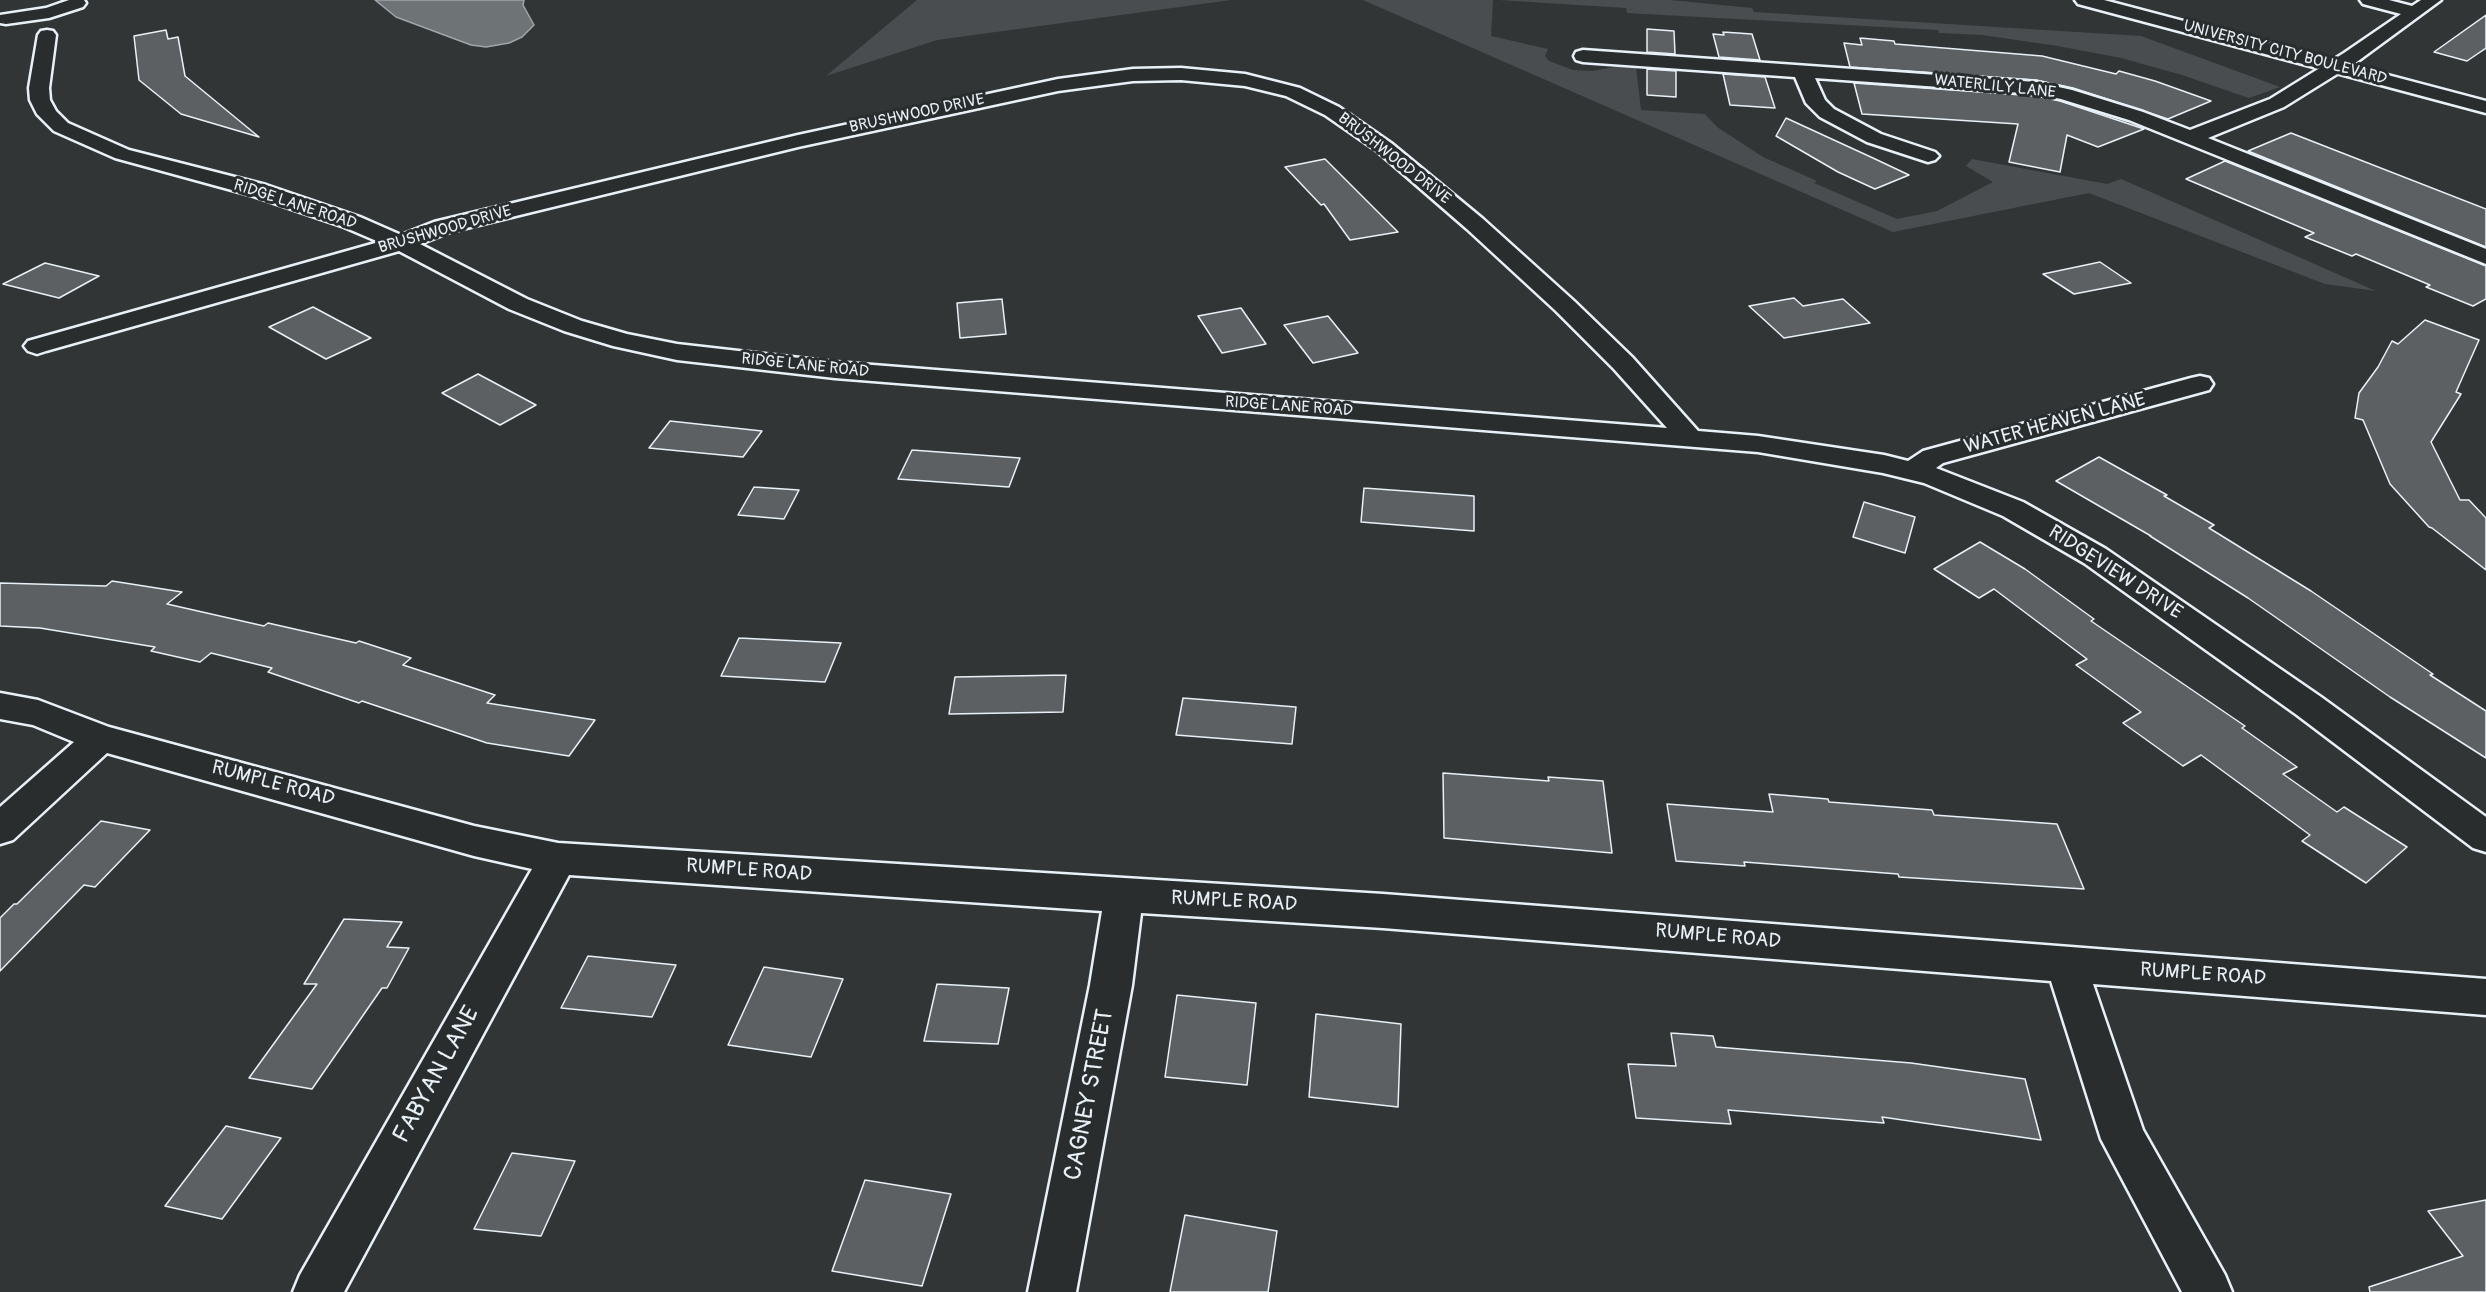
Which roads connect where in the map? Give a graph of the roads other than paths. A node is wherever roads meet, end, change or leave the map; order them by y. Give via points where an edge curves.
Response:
1 (2084, 0) edge
2 (2135, 0) edge
3 (2369, 0) edge
4 (2432, 0) edge
5 (77, 2) edge
6 (2415, 12) junction
7 (3, 18) edge
8 (47, 36) junction
9 (1583, 56) dead end
10 (2343, 61) junction
11 (1803, 72) junction
12 (2486, 92) edge
13 (2486, 107) edge
14 (2192, 137) junction
15 (1928, 156) dead end
16 (401, 243) junction
17 (2486, 257) edge
18 (37, 346) dead end
19 (2200, 384) dead end
20 (1689, 438) junction
21 (1912, 471) junction
22 (0, 706) edge
23 (101, 738) junction
24 (0, 829) edge
25 (2486, 837) edge
26 (558, 858) junction
27 (1124, 896) junction
28 (2066, 965) junction
29 (2486, 997) edge
30 (316, 1292) edge
31 (1052, 1292) edge
32 (2208, 1292) edge

1 - 10 street, UNIVERSITY CITY BOULEVARD
2 - 10 street, UNIVERSITY CITY BOULEVARD
3 - 6 street
4 - 6 street
5 - 7 street via 49,13
5 - 8 street via 64,26
6 - 10 street
7 - 8 street
8 - 16 street, RIDGE LANE ROAD via 40,100 47,114 61,127 122,154 309,207
9 - 11 street, WATERLILY LANE
10 - 12 street, UNIVERSITY CITY BOULEVARD
10 - 13 street, UNIVERSITY CITY BOULEVARD
10 - 14 street via 2277,103
11 - 14 street, WATERLILY LANE via 2036,88 2099,103
11 - 15 street via 1816,103 1827,113 1874,138
14 - 17 street, WATERLILY LANE
16 - 18 street, BRUSHWOOD DRIVE
16 - 20 street, RIDGE LANE ROAD via 518,304 573,326 677,352 1034,387
16 - 20 street, BRUSHWOOD DRIVE via 442,227 633,180 1058,85 1155,74 1245,80 1317,103 1384,147 1565,306
19 - 21 street, WATER HEAVEN LANE via 1933,457
20 - 21 street, RIDGEVIEW DRIVE via 1816,452
21 - 25 street, RIDGEVIEW DRIVE via 2013,509 2094,556
22 - 23 street, RUMPLE ROAD via 38,713
23 - 24 street
23 - 26 street, RUMPLE ROAD via 474,841
26 - 27 street, RUMPLE ROAD
26 - 30 street, FABYAN LANE
27 - 28 street, RUMPLE ROAD via 1383,911
27 - 31 street, CAGNEY STREET via 1111,985
28 - 29 street, RUMPLE ROAD
28 - 32 street via 2124,1139

